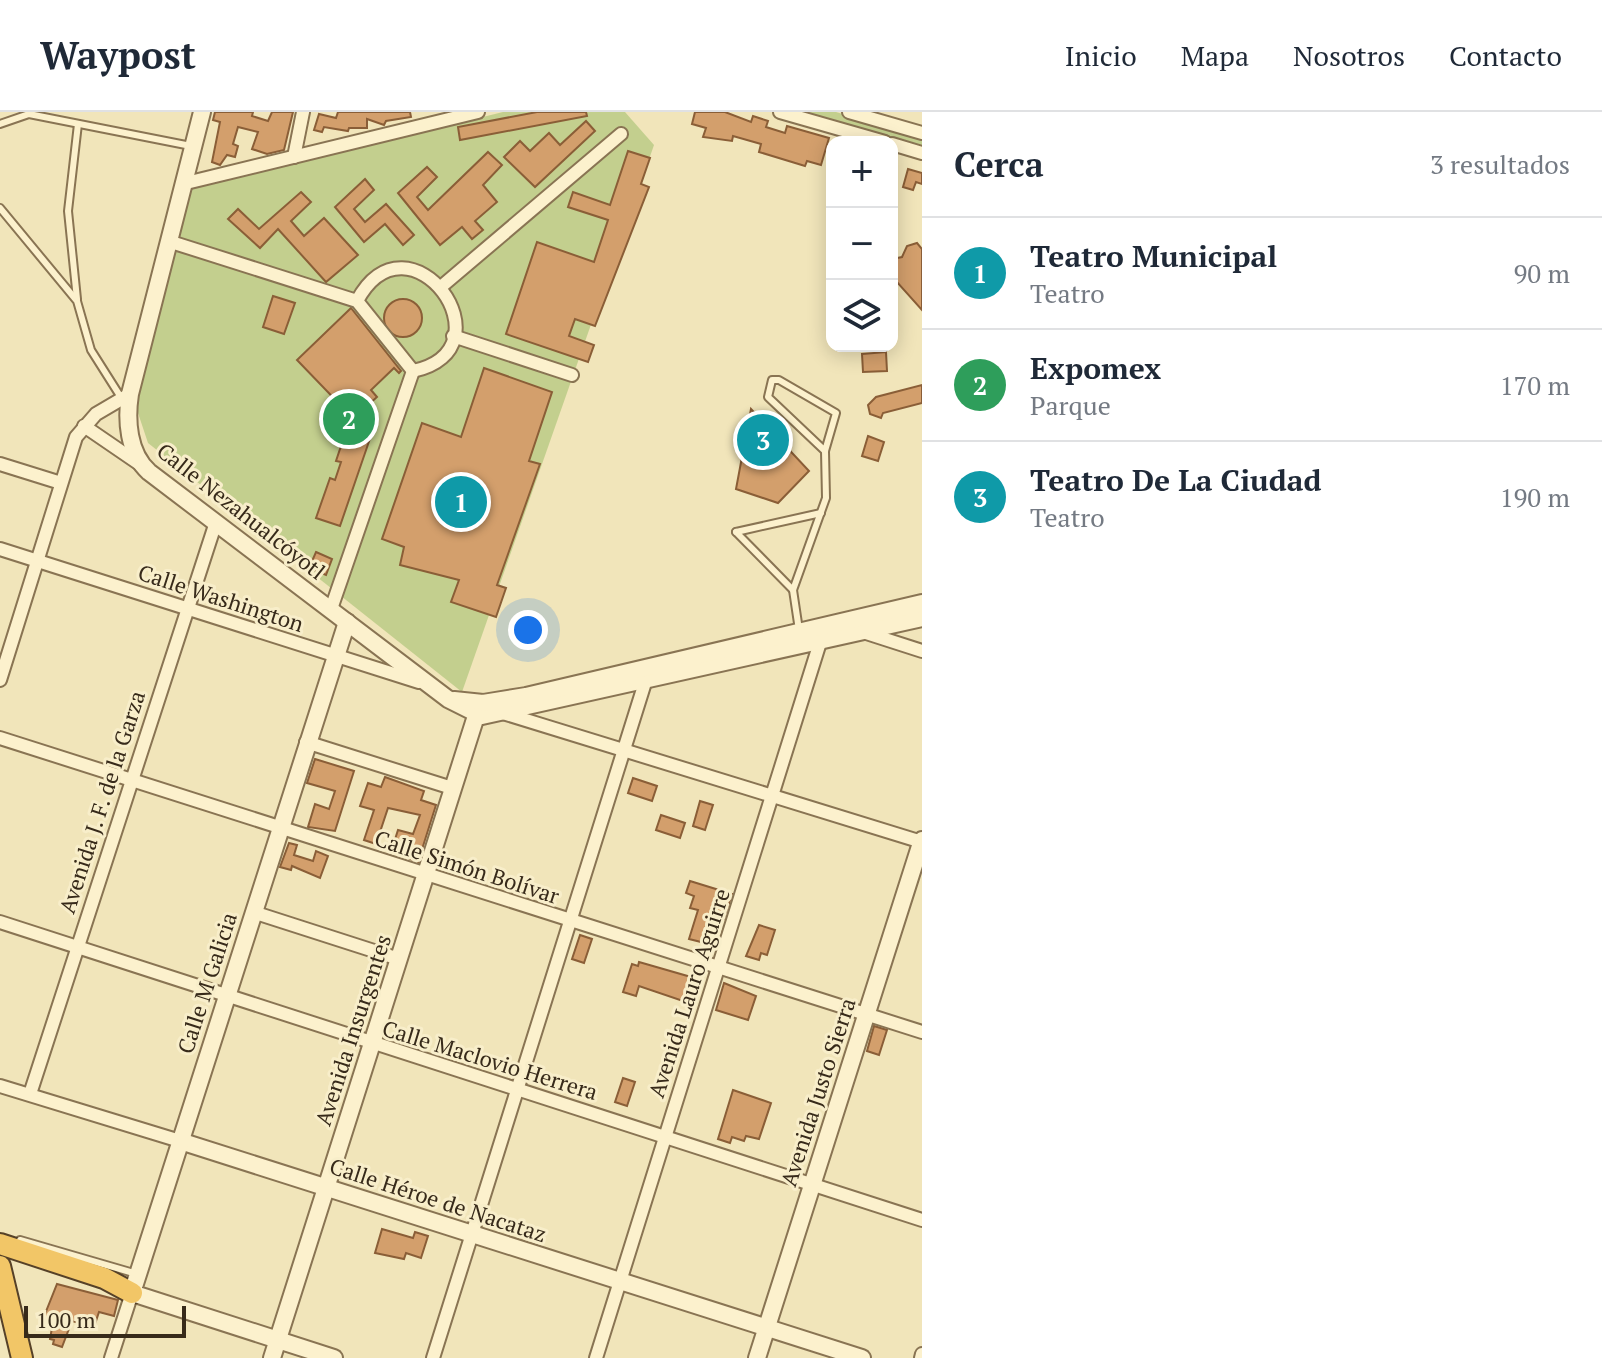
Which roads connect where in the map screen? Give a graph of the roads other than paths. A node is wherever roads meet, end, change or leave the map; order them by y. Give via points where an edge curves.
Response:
1 (202, 112) edge
2 (303, 112) edge
3 (478, 112) edge
4 (780, 112) edge
5 (849, 112) edge
6 (0, 124) edge
7 (78, 124) junction
8 (902, 128) junction
9 (922, 133) edge
10 (621, 134) dead end
11 (863, 136) edge
12 (896, 136) edge
13 (192, 146) junction
14 (898, 146) edge
15 (922, 153) edge
16 (294, 157) junction
17 (182, 184) junction
18 (0, 208) edge
19 (168, 241) junction
20 (442, 286) junction
21 (77, 301) junction
22 (357, 301) junction
23 (453, 336) junction
24 (413, 371) junction
25 (572, 375) dead end
26 (126, 396) junction
27 (84, 426) junction
28 (825, 451) junction
29 (0, 464) edge
30 (141, 465) junction
31 (61, 483) junction
32 (821, 513) junction
33 (216, 522) junction
34 (0, 549) edge
35 (37, 561) junction
36 (793, 590) junction
37 (922, 603) edge
38 (186, 608) junction
39 (331, 609) junction
40 (922, 618) edge
41 (347, 622) junction
42 (828, 629) junction
43 (862, 631) junction
44 (800, 638) junction
45 (922, 651) edge
46 (335, 655) junction
47 (648, 673) junction
48 (0, 680) edge
49 (430, 685) junction
50 (448, 699) junction
51 (502, 707) junction
52 (476, 716) junction
53 (0, 738) edge
54 (306, 742) junction
55 (625, 748) junction
56 (131, 780) junction
57 (452, 788) junction
58 (774, 796) junction
59 (279, 828) junction
60 (922, 842) edge
61 (425, 874) junction
62 (253, 912) junction
63 (571, 921) junction
64 (0, 922) edge
65 (76, 947) junction
66 (399, 959) junction
67 (719, 967) junction
68 (226, 997) junction
69 (866, 1014) junction
70 (922, 1032) edge
71 (371, 1044) junction
72 (0, 1086) edge
73 (517, 1090) junction
74 (30, 1094) junction
75 (664, 1136) junction
76 (180, 1141) junction
77 (812, 1184) junction
78 (326, 1187) junction
79 (922, 1220) edge
80 (472, 1234) junction
81 (10, 1242) edge
82 (0, 1255) edge
83 (0, 1266) edge
84 (620, 1281) junction
85 (103, 1282) junction
86 (134, 1284) junction
87 (767, 1328) junction
88 (277, 1340) junction
89 (22, 1358) edge
90 (111, 1358) edge
91 (272, 1358) edge
92 (334, 1358) edge
93 (433, 1358) edge
94 (596, 1358) edge
95 (757, 1358) edge
96 (862, 1358) edge

1 - 13 street, Calle Nezahualcóyotl
2 - 16 street
3 - 16 street
4 - 11 street
5 - 8 street
6 - 7 lane via 29,114
7 - 13 lane
7 - 21 lane via 68,211
8 - 9 street
8 - 12 street
10 - 20 street
13 - 17 street, Calle Nezahualcóyotl
14 - 15 street
16 - 17 street
17 - 19 street, Calle Nezahualcóyotl
18 - 21 lane
19 - 22 street
19 - 26 street, Calle Nezahualcóyotl
20 - 22 street via 419,272 392,272 375,280
20 - 23 street via 455,312
21 - 26 lane via 91,350
22 - 24 street
23 - 24 street via 442,356
23 - 25 street
24 - 39 street
26 - 27 street
26 - 30 street, Calle Nezahualcóyotl via 130,436
27 - 30 street
27 - 31 street
28 - 28 lane via 836,413 772,380 768,397
28 - 32 lane via 827,489
29 - 31 street
30 - 33 street, Calle Nezahualcóyotl
31 - 35 street
32 - 36 lane
32 - 36 lane via 736,532
33 - 38 street, Avenida J. F. de la Garza
33 - 39 street, Calle Nezahualcóyotl
34 - 35 street, Calle Washington
35 - 38 street, Calle Washington
35 - 48 street
36 - 44 lane
37 - 42 street
38 - 46 street, Calle Washington
38 - 56 street, Avenida J. F. de la Garza
39 - 41 street, Calle Nezahualcóyotl
40 - 43 street
41 - 46 street, Calle M Galicia
41 - 49 street, Calle Nezahualcóyotl
42 - 43 street
42 - 43 street
42 - 44 street
42 - 58 street, Avenida Lauro Aguirre
43 - 45 street
44 - 47 street
46 - 49 street, Calle Washington
46 - 54 street, Calle M Galicia
47 - 51 street
47 - 55 street
49 - 50 street, Calle Nezahualcóyotl
50 - 51 street
50 - 52 street, Calle Nezahualcóyotl
51 - 52 street
51 - 55 street
52 - 57 street, Avenida Insurgentes
53 - 56 street, Calle Simón Bolívar
54 - 57 street
54 - 59 street, Calle M Galicia
55 - 58 street
55 - 63 street
56 - 59 street, Calle Simón Bolívar
56 - 65 street, Avenida J. F. de la Garza
57 - 61 street, Avenida Insurgentes
58 - 60 street
58 - 67 street, Avenida Lauro Aguirre
59 - 61 street, Calle Simón Bolívar
59 - 62 street, Calle M Galicia
60 - 69 street, Avenida Justo Sierra
61 - 63 street, Calle Simón Bolívar
61 - 66 street, Avenida Insurgentes
62 - 66 street
62 - 68 street, Calle M Galicia
63 - 67 street, Calle Simón Bolívar
63 - 73 street
64 - 65 street, Calle Maclovio Herrera
65 - 68 street, Calle Maclovio Herrera
65 - 74 street, Avenida J. F. de la Garza
66 - 71 street, Avenida Insurgentes
67 - 69 street, Calle Simón Bolívar
67 - 75 street, Avenida Lauro Aguirre
68 - 71 street, Calle Maclovio Herrera
68 - 76 street, Calle M Galicia
69 - 70 street, Calle Simón Bolívar
69 - 77 street, Avenida Justo Sierra
71 - 73 street, Calle Maclovio Herrera
71 - 78 street, Avenida Insurgentes
72 - 74 street, Calle Héroe de Nacataz
73 - 75 street, Calle Maclovio Herrera
73 - 80 street
74 - 76 street, Calle Héroe de Nacataz
75 - 77 street, Calle Maclovio Herrera
75 - 84 street, Avenida Lauro Aguirre
76 - 78 street, Calle Héroe de Nacataz
76 - 86 street, Calle M Galicia
77 - 79 street, Calle Maclovio Herrera
77 - 87 street, Avenida Justo Sierra
78 - 80 street, Calle Héroe de Nacataz
78 - 88 street, Avenida Insurgentes
80 - 84 street, Calle Héroe de Nacataz
80 - 93 street
81 - 85 highway
81 - 86 lane
82 - 85 highway
83 - 89 highway
84 - 87 street, Calle Héroe de Nacataz
84 - 94 street, Avenida Lauro Aguirre
85 - 86 highway
86 - 88 street
86 - 90 street, Calle M Galicia
87 - 95 street, Avenida Justo Sierra
87 - 96 street, Calle Héroe de Nacataz
88 - 91 street, Avenida Insurgentes
88 - 92 street

